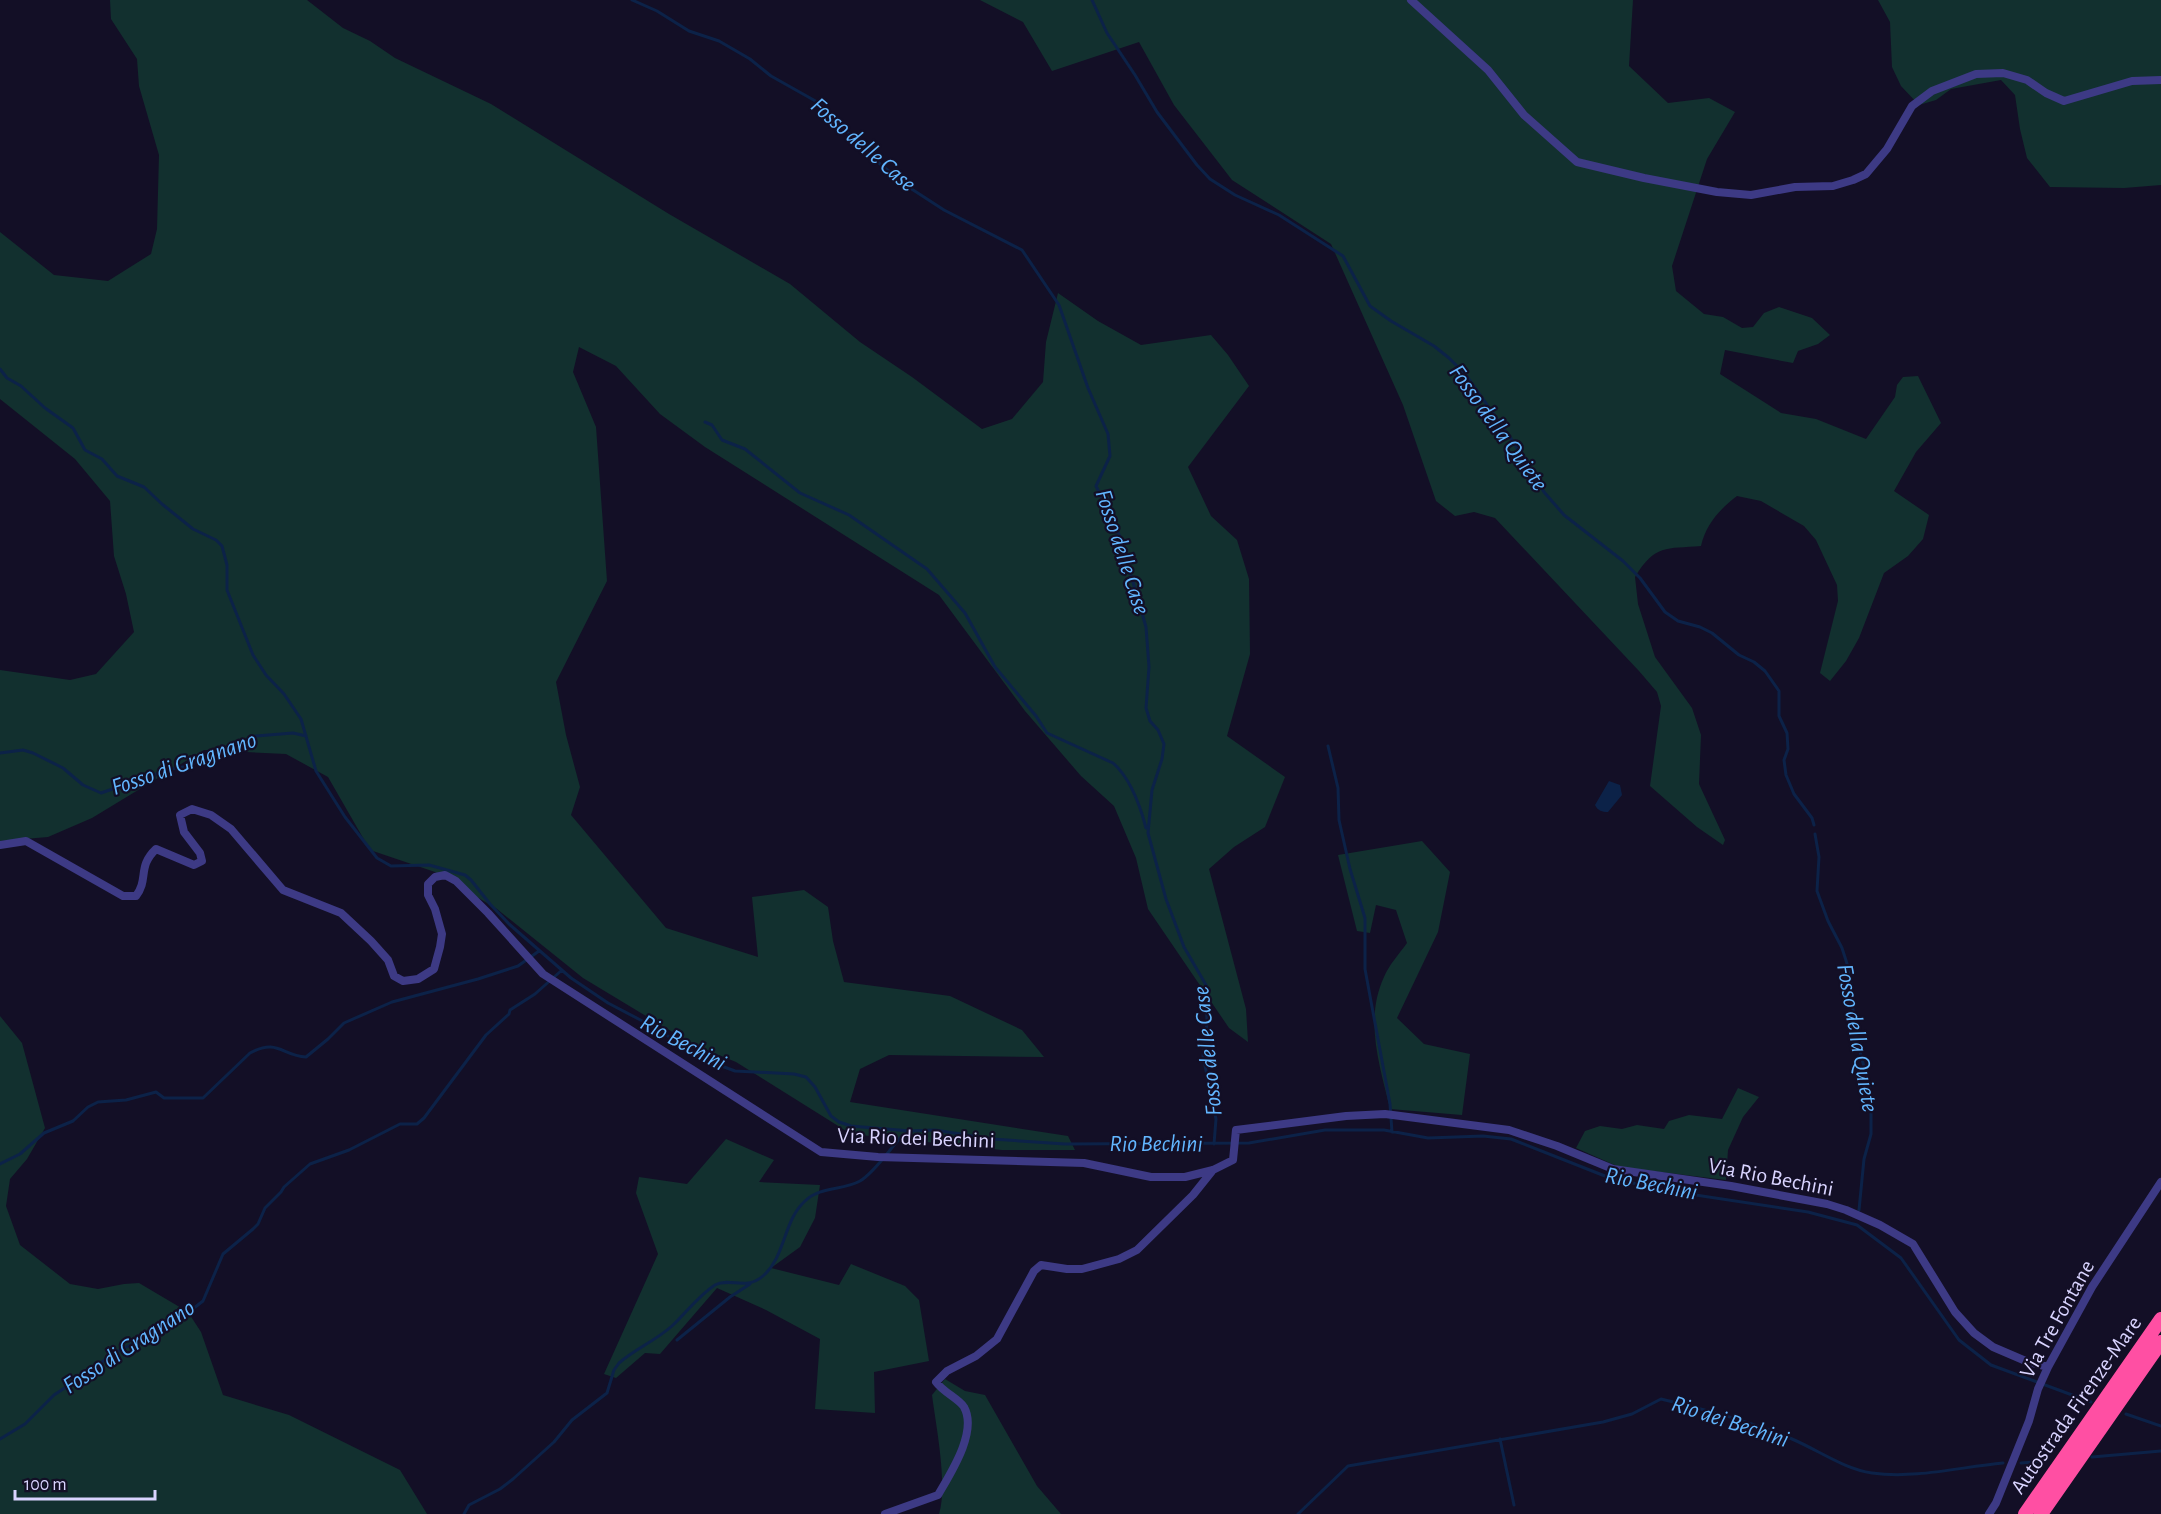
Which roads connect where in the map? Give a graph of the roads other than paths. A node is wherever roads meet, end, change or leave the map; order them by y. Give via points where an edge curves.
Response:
1 (1411, 0) edge
2 (2161, 80) edge
3 (0, 845) edge
4 (1235, 1149) joint
5 (1213, 1170) junction
6 (2161, 1182) edge
7 (2161, 1319) edge
8 (2161, 1342) edge
9 (2048, 1366) junction
10 (885, 1514) edge
11 (1989, 1514) edge
12 (2025, 1514) edge
13 (2041, 1514) edge

1 - 2 street via 1488,70 1524,115 1577,162 1717,192 1750,195 1833,186 1866,174 1887,149 1912,106 1932,91 1976,74 2011,75 2064,100 2132,81
3 - 5 street, Via Rio dei Bechini via 26,842 123,896 136,896 141,889 146,859 156,849 194,866 202,861 184,832 180,815 192,809 211,815 231,829 283,890 341,913 371,941 388,960 394,976 403,981 418,979 434,969 442,934 428,884 445,875 488,913 543,974 821,1152 1084,1163 1151,1177 1185,1177
4 - 5 street, Via Rio dei Bechini via 1233,1160
4 - 9 street, Via Rio Bechini via 1236,1130 1385,1114 1509,1130 1613,1169 1827,1204 1872,1221 1913,1244 1974,1333 1992,1347
5 - 10 street via 1137,1250 1082,1269 1041,1265 1034,1271 997,1339 936,1382 963,1407 967,1421 963,1450 938,1495
6 - 9 street, Via Tre Fontane via 2092,1287
7 - 12 highway, Autostrada Firenze-Mare
8 - 13 highway, Autostrada Firenze-Mare
9 - 11 street, Via Tre Fontane via 2030,1420

